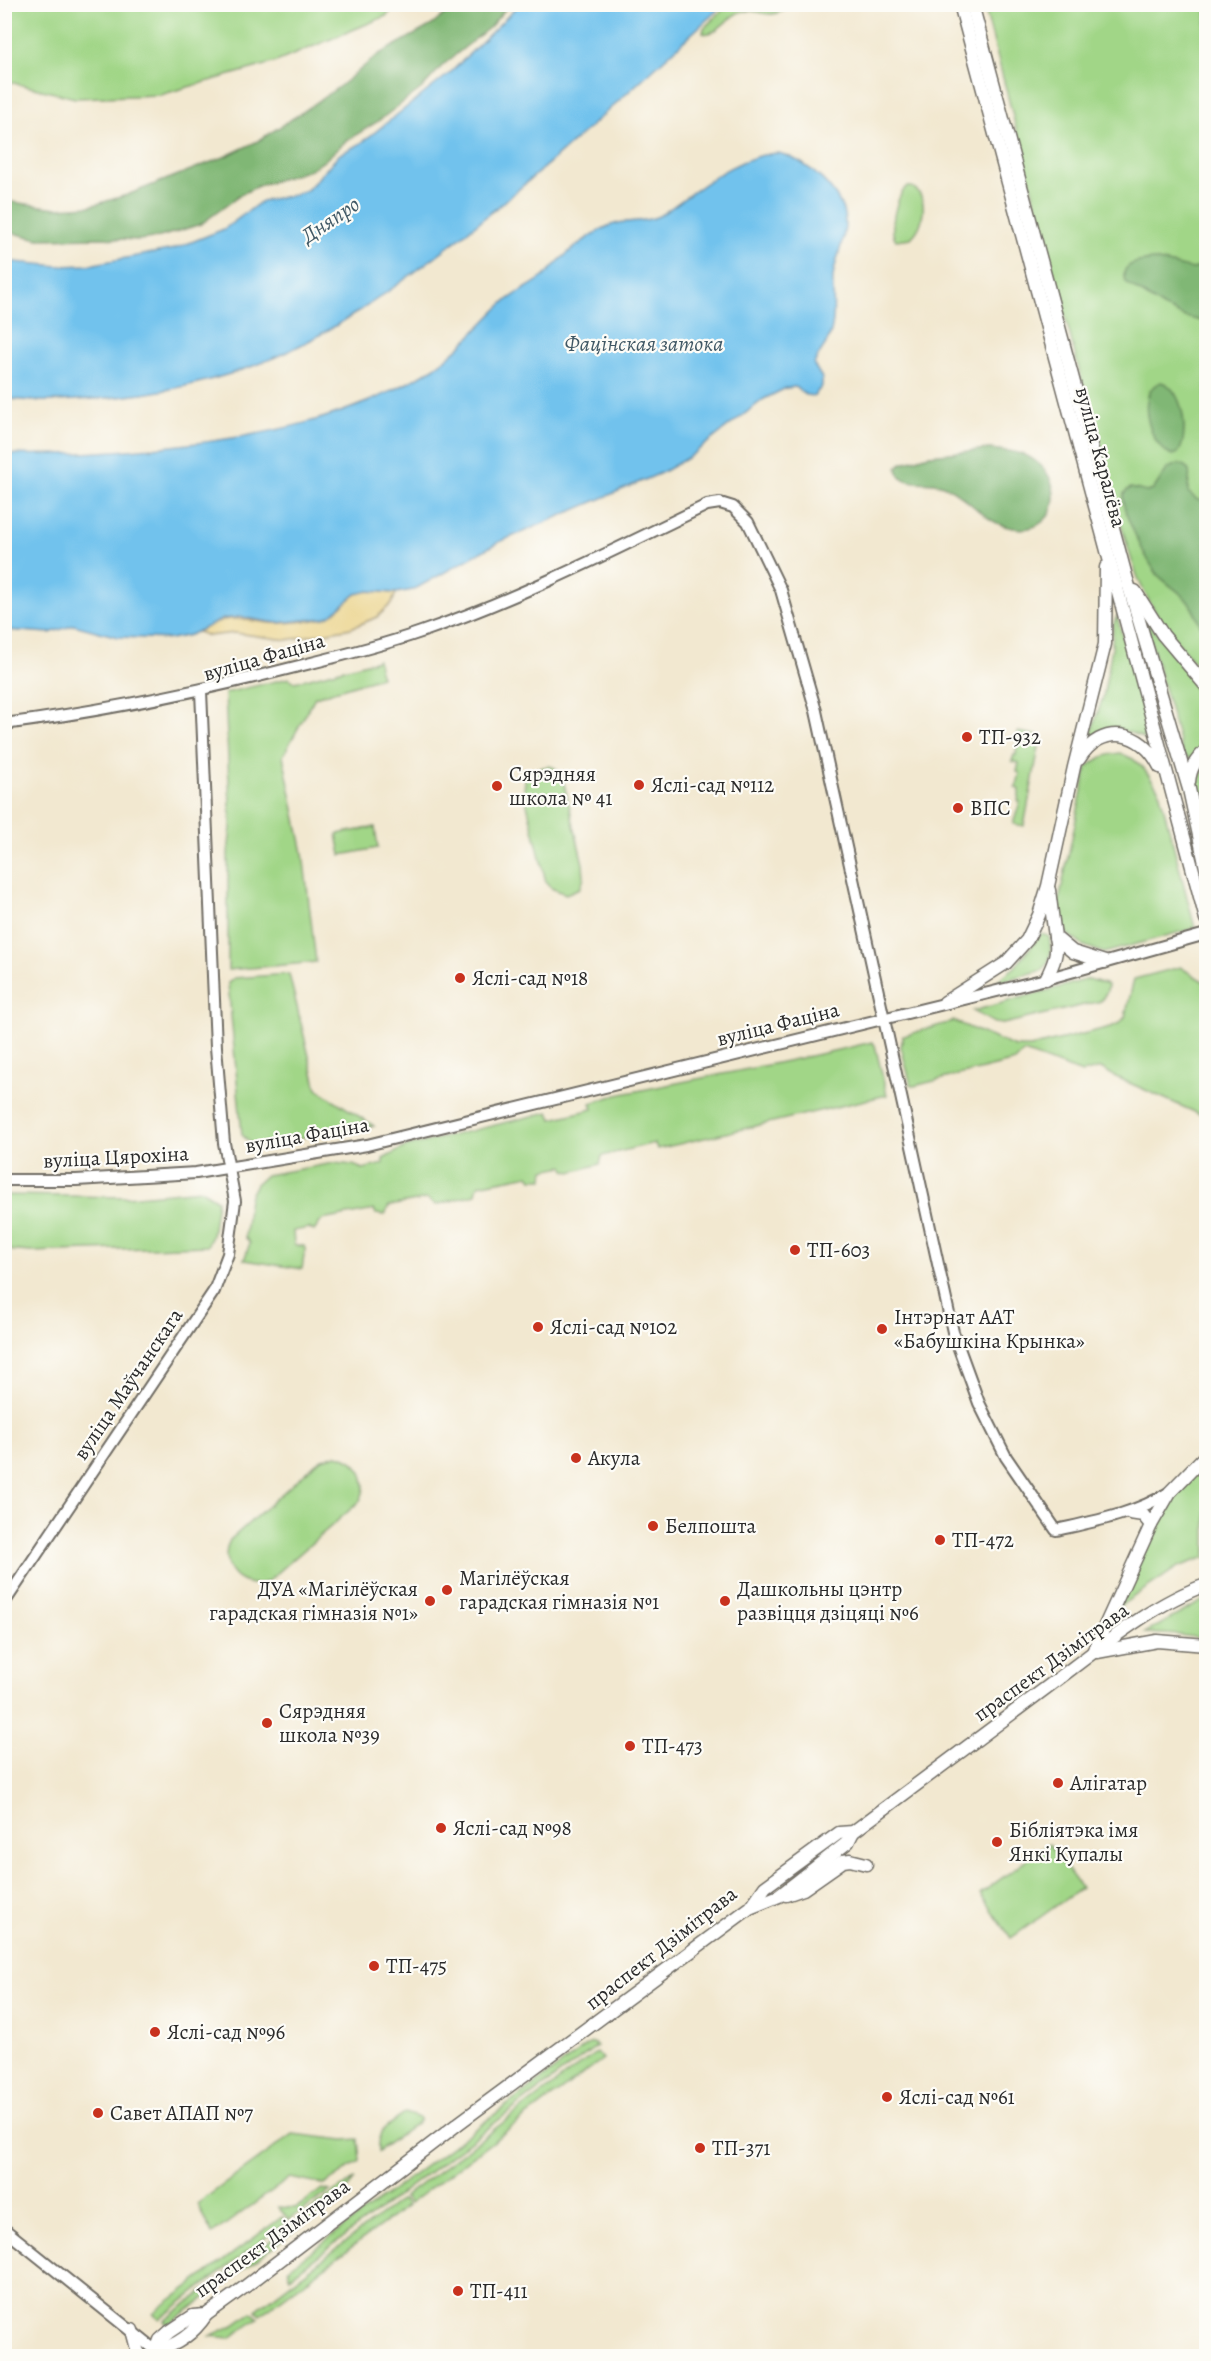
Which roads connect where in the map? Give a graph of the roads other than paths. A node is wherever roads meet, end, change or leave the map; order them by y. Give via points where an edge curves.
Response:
1 (960, 4) edge
2 (972, 4) edge
3 (1106, 550) junction
4 (1127, 580) junction
5 (1206, 686) edge
6 (201, 691) junction
7 (4, 724) edge
8 (1206, 750) edge
9 (1074, 767) junction
10 (1189, 789) junction
11 (1173, 795) junction
12 (1206, 868) edge
13 (1048, 886) junction
14 (1206, 919) edge
15 (1206, 934) edge
16 (1055, 937) junction
17 (1105, 962) junction
18 (1046, 979) junction
19 (945, 1002) junction
20 (884, 1017) junction
21 (229, 1168) junction
22 (4, 1180) edge
23 (1206, 1455) edge
24 (1170, 1492) junction
25 (1130, 1513) junction
26 (1151, 1525) junction
27 (1206, 1585) edge
28 (4, 1603) edge
29 (1206, 1645) edge
30 (1092, 1653) junction
31 (853, 1832) junction
32 (866, 1864) dead end
33 (779, 1896) junction
34 (751, 1907) junction
35 (4, 2229) edge
36 (132, 2330) junction
37 (153, 2354) edge
38 (135, 2356) edge

1 - 3 main road, вуліца Каралёва
2 - 4 main road, вуліца Каралёва
3 - 9 main road via 1105,644
3 - 11 main road, вуліца Каралёва
4 - 5 main road via 1163,635
4 - 10 main road, вуліца Каралёва
6 - 7 street
6 - 20 street, вуліца Фаціна via 422,632 560,577 707,505 733,507 748,522 781,590 816,711
6 - 21 street, вуліца Фаціна via 216,1047
8 - 10 main road via 1190,772
9 - 11 main road via 1087,745 1097,738 1122,735 1143,743 1153,753
9 - 13 main road
10 - 12 main road, вуліца Каралёва
11 - 14 main road, вуліца Каралёва
13 - 16 main road
13 - 19 main road via 1028,940 1006,963
15 - 17 street, вуліца Фаціна
16 - 17 main road via 1073,952
16 - 18 main road via 1054,963
17 - 18 street, вуліца Фаціна
18 - 19 street, вуліца Фаціна
19 - 20 street, вуліца Фаціна
20 - 21 street, вуліца Фаціна via 367,1145
20 - 25 street via 953,1332 1006,1457 1056,1530
21 - 22 street, вуліца Цярохіна via 76,1180
21 - 28 street, вуліца Маўчанскага via 235,1201 233,1222 228,1254 214,1291
23 - 24 main road
24 - 25 street
24 - 26 main road
25 - 26 main road via 1143,1515
26 - 30 main road
27 - 30 main road, праспект Дзімітрава via 1178,1597
29 - 30 main road via 1157,1641
30 - 31 main road, праспект Дзімітрава
31 - 33 main road via 848,1842
31 - 34 main road, праспект Дзімітрава via 839,1833 765,1887
32 - 33 main road via 843,1861 792,1894
33 - 34 main road
34 - 37 main road, праспект Дзімітрава via 206,2315 193,2316 169,2332
35 - 36 street
36 - 37 street
36 - 38 main road

